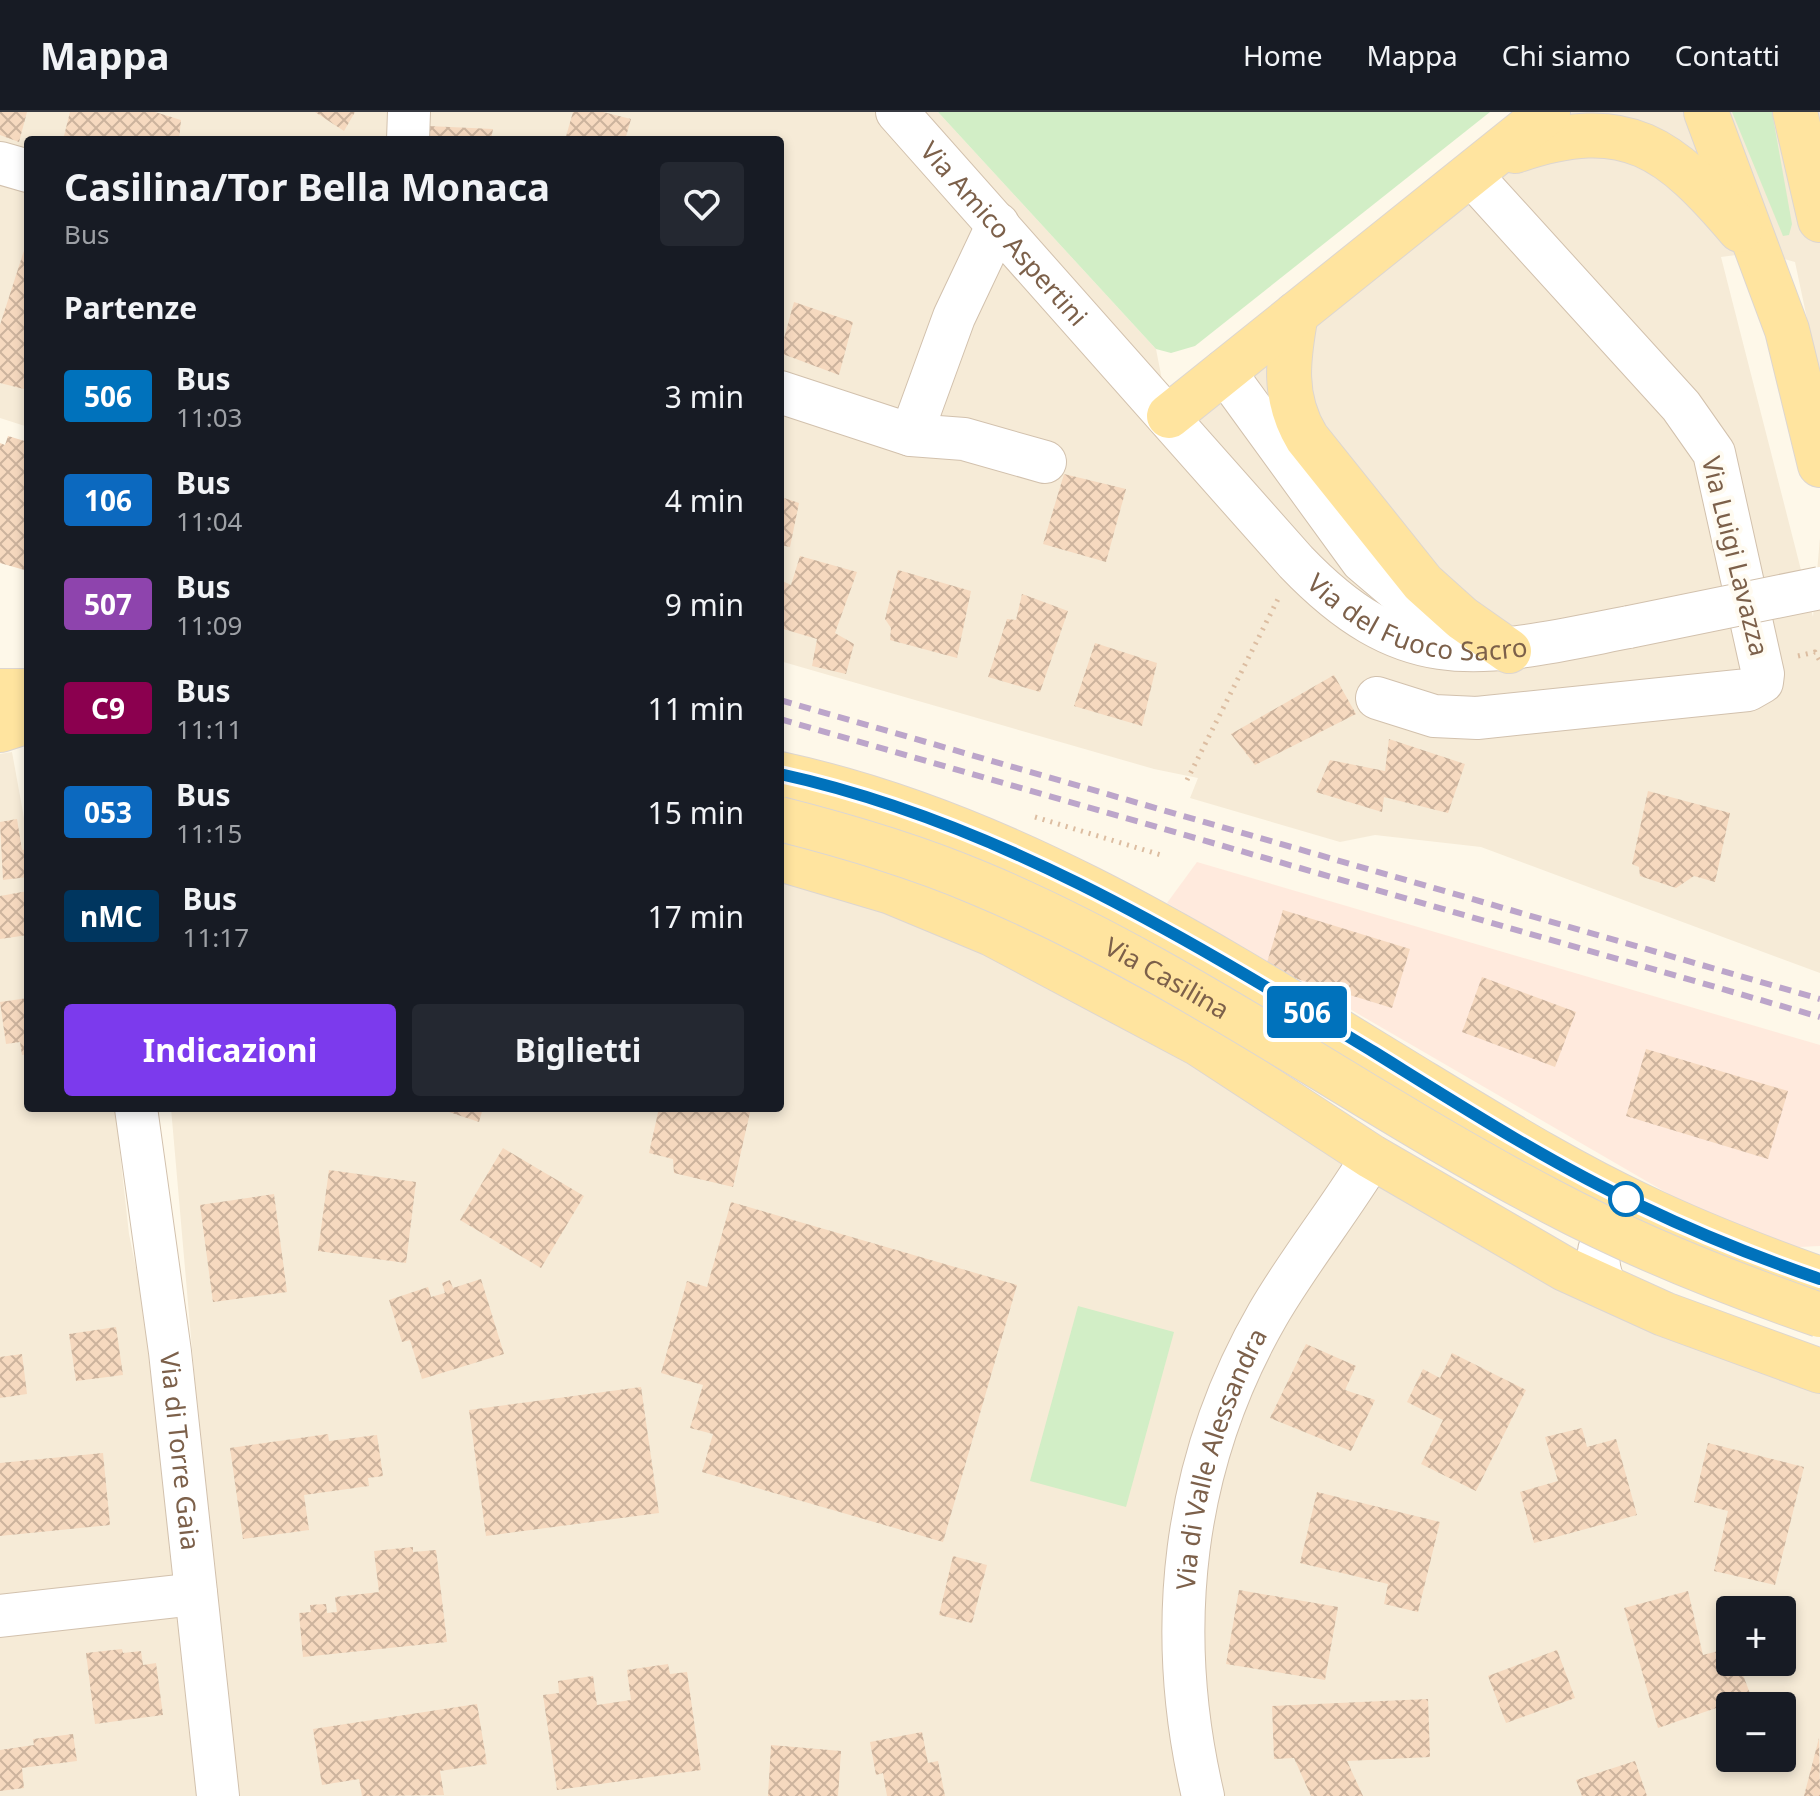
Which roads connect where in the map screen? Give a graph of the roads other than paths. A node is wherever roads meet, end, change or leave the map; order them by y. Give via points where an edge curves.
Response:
1 (409, 112) edge
2 (897, 112) edge
3 (1548, 112) edge
4 (1706, 112) edge
5 (1795, 112) edge
6 (408, 136) edge
7 (0, 163) edge
8 (24, 170) edge
9 (1480, 170) junction
10 (1820, 220) edge
11 (998, 224) junction
12 (1759, 252) junction
13 (1296, 314) junction
14 (1113, 353) joint
15 (1224, 371) junction
16 (784, 393) edge
17 (1169, 416) junction
18 (911, 435) junction
19 (1045, 462) dead end
20 (1820, 465) edge
21 (1820, 588) edge
22 (1509, 651) junction
23 (0, 691) edge
24 (24, 691) edge
25 (1377, 698) dead end
26 (24, 722) edge
27 (0, 730) edge
28 (784, 775) edge
29 (784, 820) edge
30 (784, 860) edge
31 (137, 1112) edge
32 (1372, 1157) junction
33 (1569, 1169) junction
34 (1667, 1218) junction
35 (1529, 1250) junction
36 (1809, 1273) edge
37 (1606, 1288) junction
38 (1820, 1315) edge
39 (1820, 1371) edge
40 (196, 1594) junction
41 (0, 1616) edge
42 (218, 1796) edge
43 (1203, 1796) edge

1 - 6 street
2 - 11 street, Via Amico Aspertini
3 - 9 main road
4 - 12 main road
5 - 10 main road
7 - 8 street
9 - 12 main road via 1566,131 1597,129 1642,139 1686,167
9 - 13 main road
9 - 25 street, Via Luigi Lavazza via 1681,406 1714,453 1762,682 1748,690 1477,718 1434,716
11 - 14 street, Via Amico Aspertini
11 - 18 street via 954,317
12 - 20 main road via 1791,342
13 - 15 main road
13 - 22 main road via 1288,389 1307,438 1423,583
14 - 17 street, Via del Fuoco Sacro
15 - 17 main road
15 - 22 street via 1362,561 1416,604
16 - 18 street
17 - 22 street, Via del Fuoco Sacro via 1296,562 1359,618 1400,639 1458,652
18 - 19 street via 964,439
21 - 22 street, Via del Fuoco Sacro, bridge
23 - 24 main road
26 - 27 main road
28 - 33 main road via 918,813 1074,880
29 - 38 main road, Via Casilina, bridge via 908,855 1011,898 1152,969 1554,1203 1675,1261
30 - 32 main road via 914,900 1031,953 1199,1044
31 - 40 street, Via di Torre Gaia
32 - 35 main road
32 - 43 street, Via di Valle Alessandra via 1253,1341 1224,1407 1201,1485 1186,1560 1181,1644
33 - 34 main road
33 - 35 street via 1572,1206 1565,1230 1552,1244
34 - 36 main road
34 - 37 street via 1625,1222 1611,1229 1600,1251
35 - 37 main road
37 - 39 main road
40 - 41 street
40 - 42 street, Via di Torre Gaia

